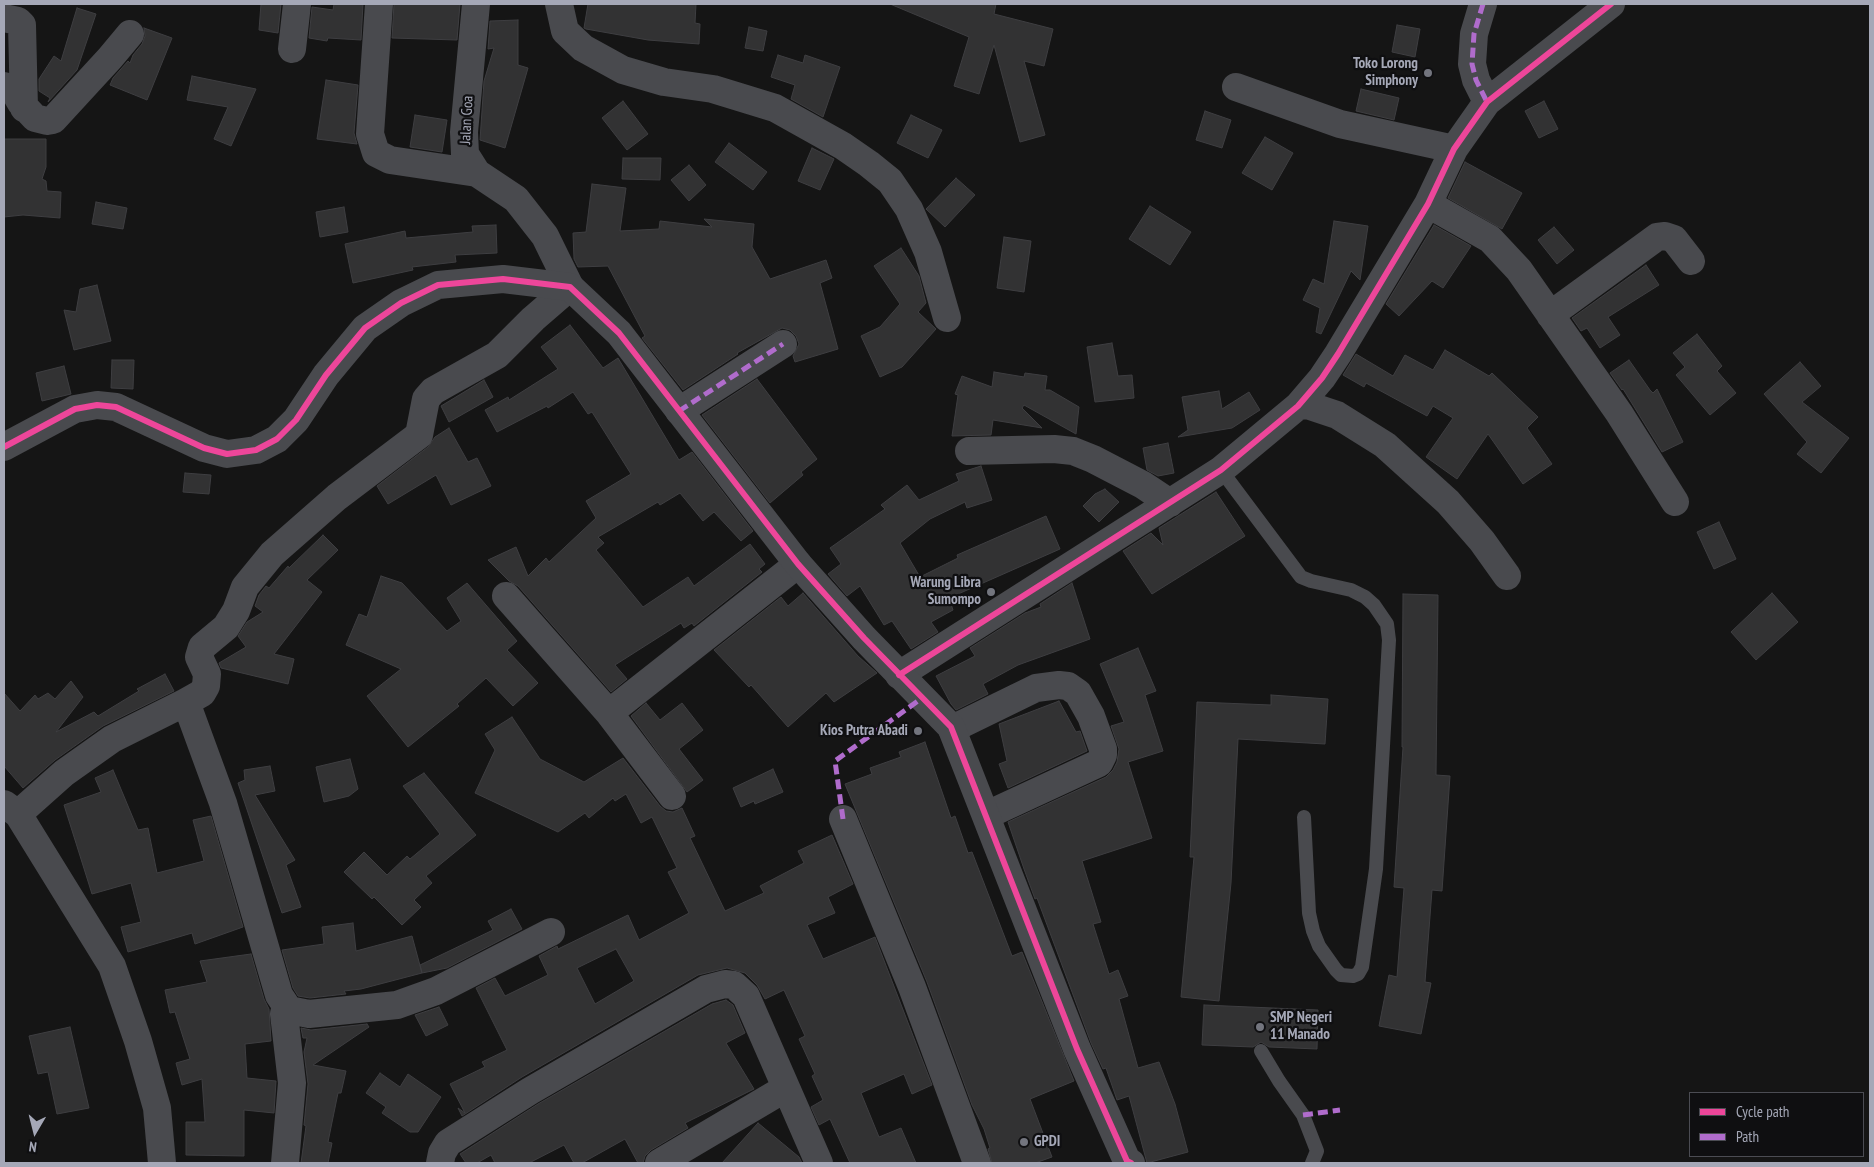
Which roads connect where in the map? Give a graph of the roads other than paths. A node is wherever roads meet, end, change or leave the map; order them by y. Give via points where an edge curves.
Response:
1 (297, 4) edge
2 (379, 4) edge
3 (476, 4) edge
4 (560, 4) edge
5 (1483, 4) edge
6 (1611, 4) edge
7 (4, 18) edge
8 (130, 34) dead end
9 (292, 49) dead end
10 (4, 86) edge
11 (1236, 87) dead end
12 (1487, 102) junction
13 (24, 108) junction
14 (1454, 149) junction
15 (477, 173) junction
16 (1428, 204) junction
17 (1691, 261) dead end
18 (570, 287) junction
19 (1550, 315) junction
20 (947, 318) dead end
21 (783, 344) dead end
22 (1298, 406) junction
23 (678, 411) junction
24 (4, 447) edge
25 (969, 451) dead end
26 (1221, 470) junction
27 (1675, 502) dead end
28 (1170, 503) junction
29 (798, 564) junction
30 (1507, 576) dead end
31 (506, 596) dead end
32 (899, 675) junction
33 (186, 702) junction
34 (609, 713) junction
35 (952, 729) junction
36 (672, 796) dead end
37 (11, 809) edge
38 (987, 814) junction
39 (1304, 817) dead end
40 (843, 819) dead end
41 (551, 932) dead end
42 (286, 1006) junction
43 (1261, 1051) dead end
44 (786, 1088) junction
45 (162, 1163) edge
46 (285, 1163) edge
47 (440, 1163) edge
48 (658, 1163) edge
49 (819, 1163) edge
50 (977, 1163) edge
51 (1131, 1163) edge
52 (1312, 1163) edge

1 - 9 street
2 - 15 street via 370,134 376,153 390,160
3 - 15 street, Jalan Goa via 464,132 465,154
4 - 20 street via 565,31 583,48 623,70 664,82 713,89 775,108 843,146 890,181 909,209 928,252
5 - 12 street via 1474,34 1472,64
6 - 12 street
7 - 13 street via 22,25
8 - 13 street via 52,120 35,118
10 - 13 street via 12,89
11 - 14 street via 1340,124
12 - 14 street
14 - 16 street
15 - 18 street, Jalan Goa via 516,199 545,236
16 - 19 street via 1490,240 1519,270
16 - 22 street via 1338,354
17 - 19 street via 1674,239 1657,237
18 - 23 street via 619,333
18 - 24 street via 503,279 438,285 401,302 364,328 326,375 296,420 256,450 227,454 204,448 116,407 97,405 75,409
18 - 33 street via 498,355 433,391 426,399 419,435 364,476 272,554 245,587 226,627 202,647 199,657 207,674 206,686 202,693
19 - 27 street via 1619,413
21 - 23 street
22 - 26 street
22 - 30 street via 1307,405 1336,415 1385,445 1448,502
23 - 29 street
25 - 28 street via 1072,451 1143,485
26 - 28 street
26 - 39 lane via 1301,577 1351,590 1365,597 1387,624 1389,640 1376,869 1362,967 1353,976 1341,976 1319,946 1313,931 1309,913
28 - 32 street
29 - 32 street
29 - 34 street
31 - 34 street
32 - 35 street
33 - 37 street via 112,738
33 - 42 street via 223,804 279,995
34 - 36 street
35 - 38 street
35 - 38 street via 1036,688 1059,685 1068,686 1078,693 1091,716 1103,749 1099,763
37 - 45 street via 112,966 157,1108
38 - 51 street via 1077,1049 1127,1161
40 - 50 street via 912,987
41 - 42 street via 436,991 397,1005 300,1014
42 - 46 street via 284,1016 292,1083
43 - 52 lane via 1303,1115 1317,1151
44 - 47 street via 746,996 734,985 725,984 706,989 448,1142
44 - 48 street
44 - 49 street

